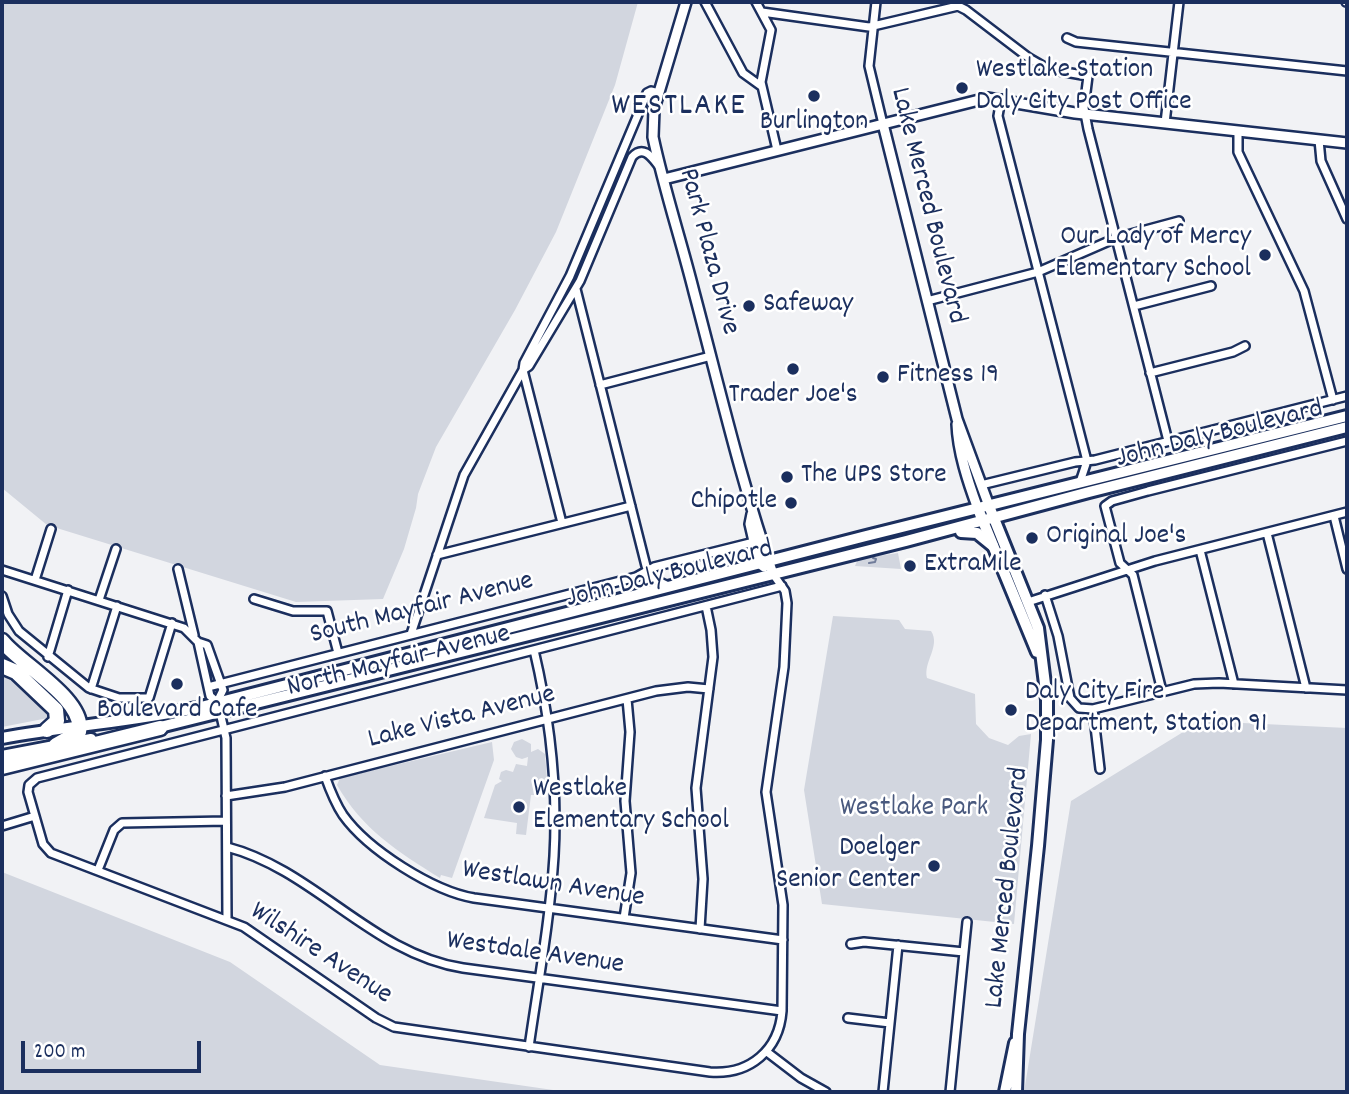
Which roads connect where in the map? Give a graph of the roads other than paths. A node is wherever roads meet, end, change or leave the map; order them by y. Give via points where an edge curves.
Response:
1 (685, 2) edge
2 (705, 2) edge
3 (756, 2) edge
4 (876, 2) edge
5 (1179, 2) edge
6 (762, 12) junction
7 (874, 26) junction
8 (1067, 38) dead end
9 (1173, 52) junction
10 (1347, 71) edge
11 (761, 86) junction
12 (659, 93) junction
13 (1001, 99) junction
14 (1086, 114) junction
15 (1165, 123) junction
16 (883, 124) junction
17 (1238, 131) junction
18 (1320, 140) junction
19 (1347, 143) edge
20 (777, 150) junction
21 (662, 174) junction
22 (1347, 219) edge
23 (1180, 221) dead end
24 (1116, 238) junction
25 (1038, 272) junction
26 (1211, 286) dead end
27 (576, 289) junction
28 (927, 301) junction
29 (1133, 306) junction
30 (1245, 346) dead end
31 (711, 356) junction
32 (523, 370) junction
33 (1150, 373) junction
34 (600, 384) junction
35 (1347, 396) edge
36 (1333, 400) junction
37 (1347, 416) edge
38 (957, 419) junction
39 (1347, 427) edge
40 (1168, 441) junction
41 (1347, 441) edge
42 (1087, 461) junction
43 (1080, 482) junction
44 (982, 485) junction
45 (631, 506) junction
46 (983, 508) junction
47 (752, 513) junction
48 (1347, 513) edge
49 (1334, 516) junction
50 (988, 520) junction
51 (562, 523) junction
52 (51, 529) dead end
53 (1267, 533) junction
54 (754, 542) junction
55 (900, 542) junction
56 (993, 546) junction
57 (116, 549) dead end
58 (1200, 550) junction
59 (437, 555) junction
60 (764, 562) junction
61 (178, 569) dead end
62 (648, 569) junction
63 (1127, 569) junction
64 (1347, 569) edge
65 (2, 570) edge
66 (773, 574) junction
67 (35, 580) junction
68 (669, 586) junction
69 (782, 586) junction
70 (68, 590) junction
71 (1045, 595) junction
72 (2, 596) edge
73 (1014, 596) junction
74 (254, 599) dead end
75 (99, 600) junction
76 (1028, 602) junction
77 (117, 606) junction
78 (706, 606) junction
79 (172, 623) junction
80 (1027, 625) junction
81 (411, 634) junction
82 (196, 639) junction
83 (2, 641) edge
84 (534, 650) junction
85 (338, 653) junction
86 (48, 657) junction
87 (1042, 664) junction
88 (2, 666) edge
89 (220, 683) junction
90 (1234, 684) junction
91 (208, 687) junction
92 (1306, 688) junction
93 (91, 689) junction
94 (709, 690) junction
95 (1347, 690) edge
96 (1162, 691) junction
97 (627, 699) junction
98 (219, 707) junction
99 (1093, 709) junction
100 (548, 719) junction
101 (80, 726) junction
102 (160, 728) junction
103 (224, 729) junction
104 (47, 730) junction
105 (2, 738) edge
106 (56, 745) junction
107 (2, 756) edge
108 (2, 767) edge
109 (1100, 769) dead end
110 (325, 776) junction
111 (29, 785) joint
112 (226, 796) junction
113 (35, 816) junction
114 (226, 821) junction
115 (2, 826) edge
116 (227, 847) junction
117 (98, 870) junction
118 (549, 908) junction
119 (624, 918) junction
120 (227, 920) junction
121 (967, 922) dead end
122 (700, 929) junction
123 (783, 940) junction
124 (851, 944) dead end
125 (898, 945) junction
126 (964, 952) junction
127 (539, 978) junction
128 (782, 1011) junction
129 (848, 1018) dead end
130 (890, 1023) junction
131 (1018, 1034) junction
132 (529, 1047) junction
133 (767, 1052) junction
134 (826, 1092) edge
135 (883, 1092) edge
136 (950, 1092) edge
137 (1005, 1092) edge
138 (1016, 1092) edge

1 - 12 street, Park Plaza Drive
2 - 11 street via 746,76
3 - 6 street
4 - 7 street, Lake Merced Boulevard
5 - 9 street
6 - 7 street
6 - 11 street via 771,33
7 - 14 street via 958,6 1048,69 1088,76
7 - 16 street, Lake Merced Boulevard via 870,71
8 - 9 street
9 - 10 street
9 - 15 street
11 - 20 street
12 - 21 street, Park Plaza Drive via 652,123
12 - 32 street via 647,93 573,268
13 - 14 street
13 - 16 street via 981,99
13 - 25 street via 998,116
14 - 15 street
14 - 24 street
15 - 17 street
16 - 20 street
16 - 28 street, Lake Merced Boulevard
17 - 18 street
17 - 36 street via 1238,152 1304,290
18 - 19 street
18 - 22 street via 1321,161
20 - 21 street
21 - 27 street via 647,153 634,155
21 - 31 street, Park Plaza Drive
23 - 24 street
24 - 25 street
24 - 29 street
25 - 28 street
25 - 42 street
26 - 29 street
27 - 32 street
27 - 34 street
28 - 38 street, Lake Merced Boulevard
29 - 33 street
30 - 33 street
31 - 34 street
31 - 47 street, Park Plaza Drive
32 - 51 street
32 - 59 street via 464,475
33 - 40 street
34 - 45 street
35 - 36 street
36 - 40 street
37 - 43 main road, John Daly Boulevard
38 - 44 street, Lake Merced Boulevard
38 - 46 street, Lake Merced Boulevard via 961,453
39 - 50 main road, John Daly Boulevard
40 - 42 street
41 - 63 street via 1112,501 1105,506 1120,563
42 - 43 street
42 - 44 street
43 - 46 main road, John Daly Boulevard
44 - 46 street, Lake Merced Boulevard
45 - 51 street
45 - 62 street
46 - 50 main road, Lake Merced Boulevard
46 - 60 main road, John Daly Boulevard
47 - 54 street, Park Plaza Drive
47 - 60 street, Park Plaza Drive via 760,529
48 - 49 street
49 - 53 street
49 - 64 street
50 - 55 main road, John Daly Boulevard
50 - 56 main road, Lake Merced Boulevard
50 - 76 main road, Lake Merced Boulevard
51 - 59 street
52 - 67 street
53 - 58 street
53 - 92 street
54 - 60 street, Park Plaza Drive
54 - 62 street, South Mayfair Avenue
55 - 56 main road via 918,544 968,531
55 - 66 main road, John Daly Boulevard
56 - 73 main road, Lake Merced Boulevard
57 - 75 street
58 - 63 street
58 - 90 street
59 - 81 street
60 - 66 street, Park Plaza Drive
60 - 68 main road, John Daly Boulevard
61 - 82 street
62 - 68 street via 654,579
62 - 81 street, South Mayfair Avenue via 636,577
63 - 71 street
63 - 96 street via 1133,575
65 - 67 street
66 - 69 street
66 - 98 main road, John Daly Boulevard
67 - 70 street
68 - 98 main road, John Daly Boulevard
69 - 78 street, North Mayfair Avenue
69 - 123 street via 787,603 785,653 766,792 783,905
70 - 75 street
70 - 86 street
71 - 76 street
71 - 99 street via 1070,698 1079,708
72 - 86 street via 19,631
73 - 76 main road
73 - 80 main road, Lake Merced Boulevard
74 - 85 street via 293,611 327,611
75 - 77 street
76 - 80 main road
76 - 87 main road, Lake Merced Boulevard via 1040,638
77 - 79 street
77 - 93 street
78 - 84 street, North Mayfair Avenue
78 - 94 street via 713,648
79 - 82 street
79 - 93 street via 149,698 119,698
80 - 87 main road, Lake Merced Boulevard
81 - 85 street, South Mayfair Avenue
82 - 89 street via 206,645
82 - 91 street
83 - 101 highway via 69,701
84 - 100 street
84 - 103 street, North Mayfair Avenue
85 - 89 street, South Mayfair Avenue
86 - 93 street
87 - 131 main road, Lake Merced Boulevard via 1047,740
88 - 104 highway via 16,672 55,708 57,721
89 - 91 street, South Mayfair Avenue
89 - 98 street
90 - 92 street
90 - 96 street via 1194,684
91 - 98 street
92 - 95 street
94 - 97 street, Lake Vista Avenue via 678,688
94 - 122 street via 696,788 704,879
96 - 99 street
97 - 100 street, Lake Vista Avenue
97 - 119 street via 630,732 625,801 631,873
98 - 101 main road, John Daly Boulevard
98 - 102 main road, John Daly Boulevard
98 - 103 street
99 - 109 street
100 - 110 street, Lake Vista Avenue
100 - 118 street via 555,818
101 - 104 main road, John Daly Boulevard
101 - 106 highway via 78,733
102 - 106 main road, John Daly Boulevard
102 - 108 highway
103 - 111 street, North Mayfair Avenue via 50,774
103 - 112 street
104 - 105 main road, John Daly Boulevard
106 - 107 main road, John Daly Boulevard
110 - 112 street, Lake Vista Avenue
110 - 118 street, Westlawn Avenue via 351,825 423,880 461,896
111 - 113 street, Wilshire Avenue
112 - 114 street
113 - 115 street
113 - 117 street, Wilshire Avenue via 48,851
114 - 116 street
114 - 117 street via 122,823 114,830
116 - 120 street
116 - 127 street, Westdale Avenue via 280,868 413,954 454,967
117 - 120 street, Wilshire Avenue
118 - 119 street, Westlawn Avenue
118 - 127 street
119 - 122 street, Westlawn Avenue
120 - 132 street, Wilshire Avenue via 394,1027
121 - 126 street
122 - 123 street, Westlawn Avenue
123 - 128 street
124 - 125 street
125 - 126 street
125 - 130 street
126 - 136 street
127 - 128 street, Westdale Avenue
127 - 132 street
128 - 133 street via 778,1033
129 - 130 street
130 - 135 street
131 - 137 main road, Lake Merced Boulevard
131 - 138 main road, Lake Merced Boulevard
132 - 133 street, Wilshire Avenue via 718,1073 742,1069
133 - 134 street

